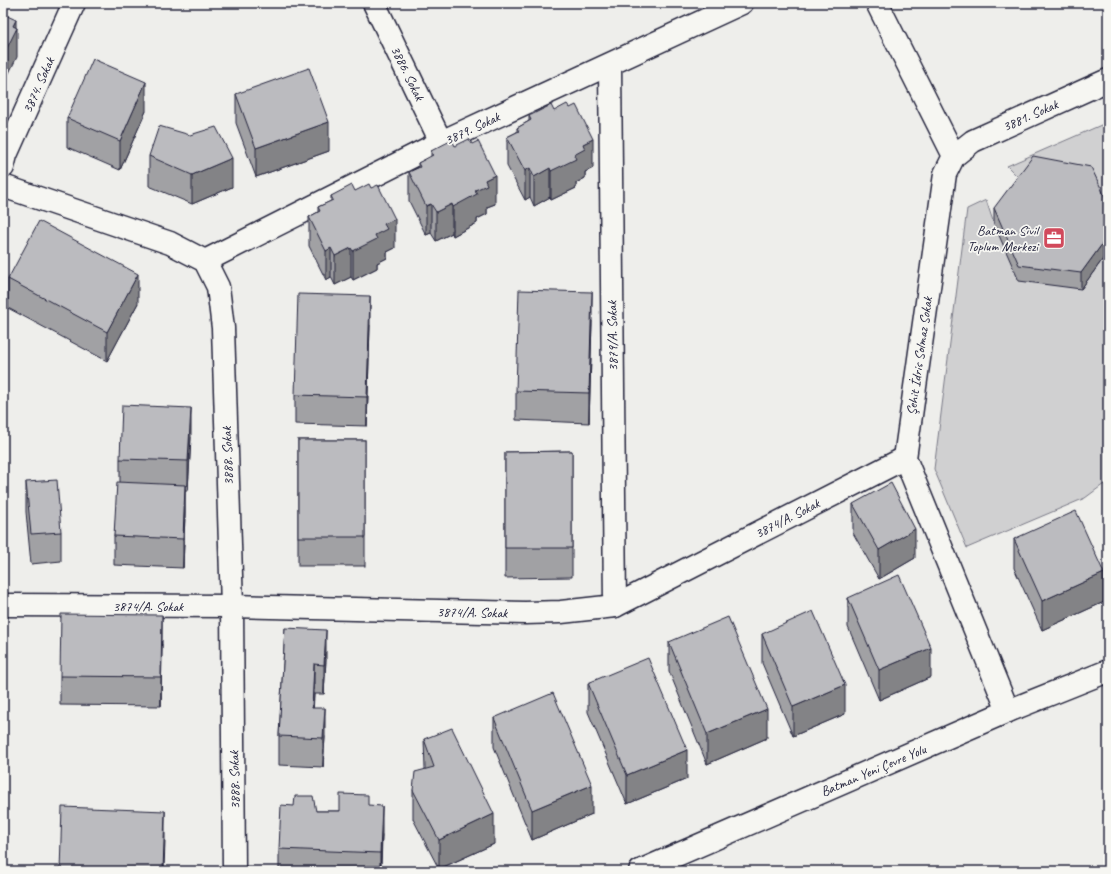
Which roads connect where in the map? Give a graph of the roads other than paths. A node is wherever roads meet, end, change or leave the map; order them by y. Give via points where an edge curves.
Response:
1 (74, 3) edge
2 (374, 3) edge
3 (742, 3) edge
4 (877, 3) edge
5 (610, 65) junction
6 (1108, 80) edge
7 (441, 142) junction
8 (954, 156) junction
9 (3, 167) edge
10 (3, 186) edge
11 (205, 261) junction
12 (905, 458) junction
13 (3, 605) edge
14 (232, 606) junction
15 (615, 606) junction
16 (1108, 671) edge
17 (1008, 711) junction
18 (234, 871) edge
19 (640, 871) edge

1 - 9 street, 3874. Sokak via 6,155
2 - 7 street, 3886. Sokak
3 - 5 street, 3879. Sokak
4 - 8 street
5 - 7 street, 3879. Sokak
5 - 15 street, 3879/A. Sokak
6 - 8 street, 3881. Sokak via 973,141
7 - 11 street, 3879. Sokak
8 - 12 street, Şehit İdris Solmaz Sokak via 945,174
10 - 11 street via 170,243
11 - 14 street, 3888. Sokak via 218,287 223,328
12 - 15 street, 3874/A. Sokak
12 - 17 street
13 - 14 street, 3874/A. Sokak
14 - 15 street, 3874/A. Sokak via 525,613
14 - 18 street, 3888. Sokak
16 - 17 street, Batman Yeni Çevre Yolu
17 - 19 street, Batman Yeni Çevre Yolu

